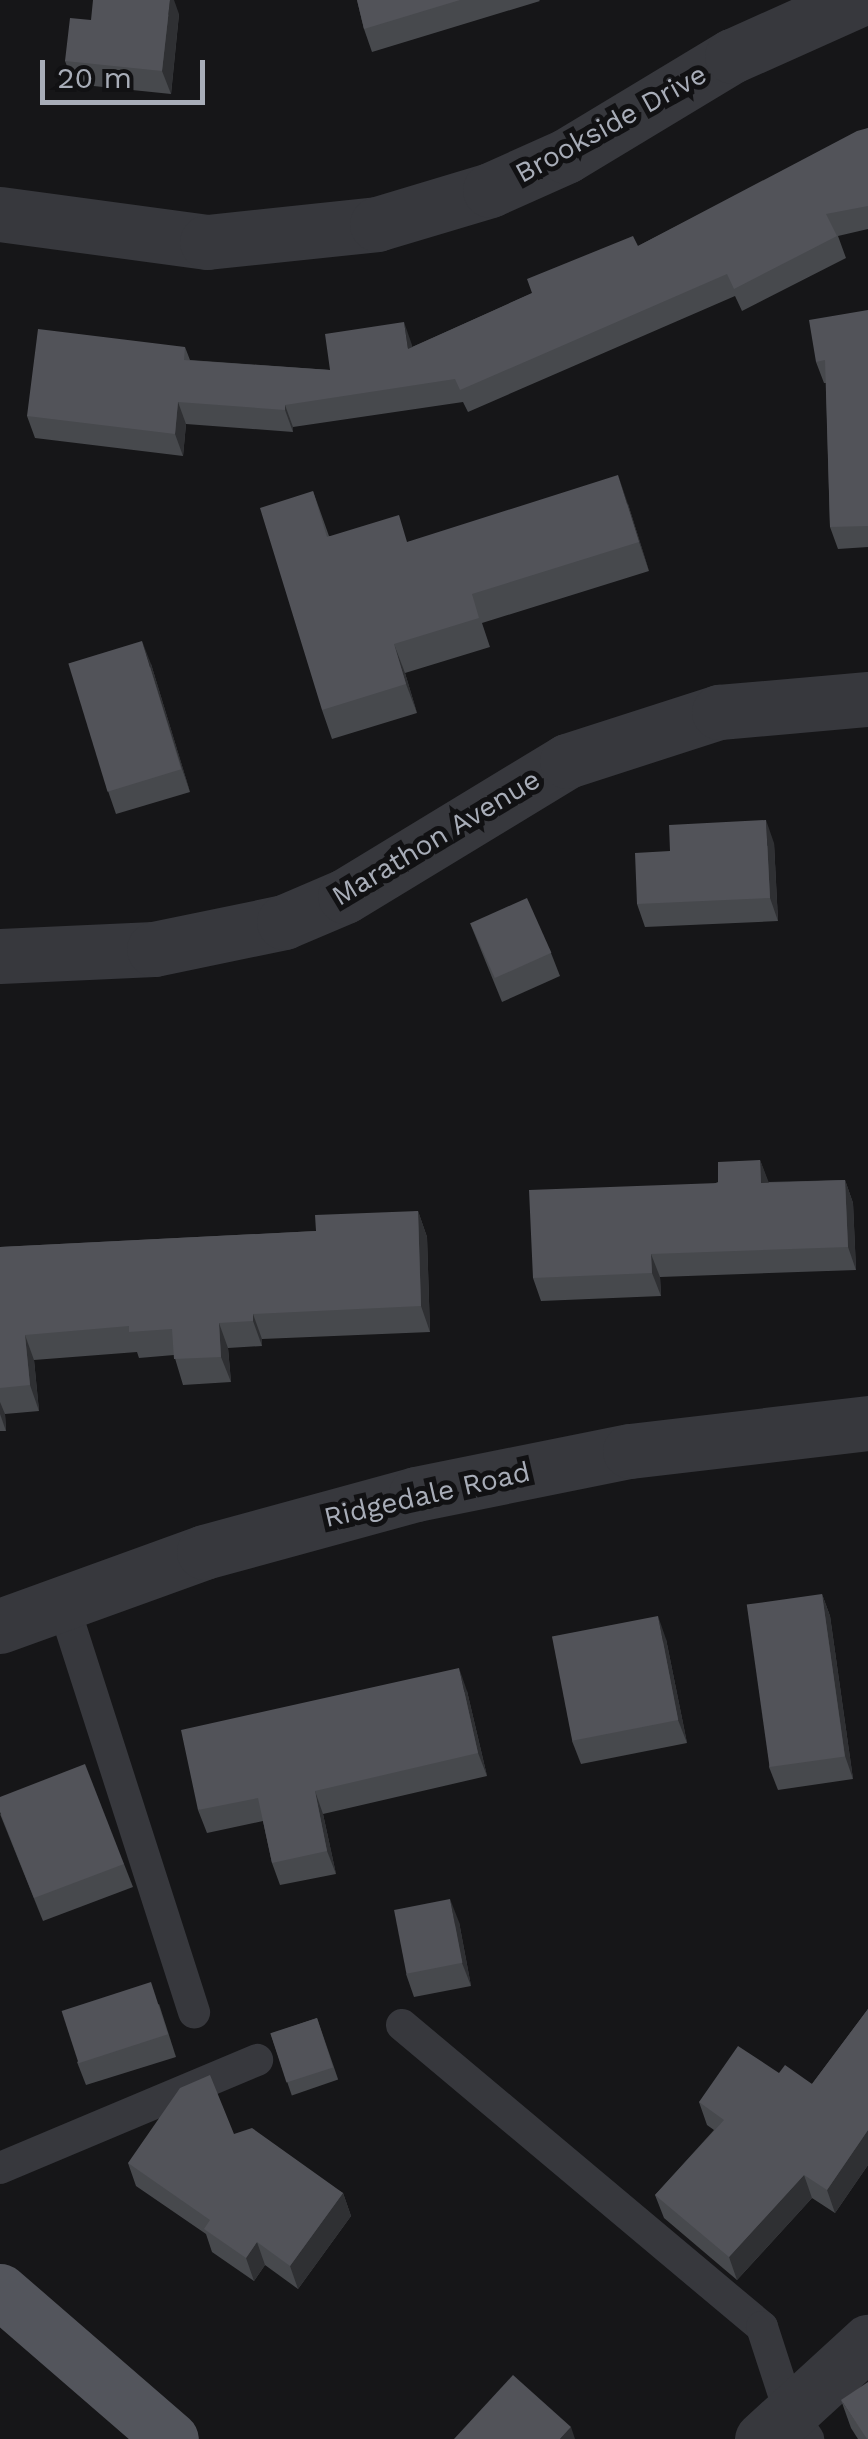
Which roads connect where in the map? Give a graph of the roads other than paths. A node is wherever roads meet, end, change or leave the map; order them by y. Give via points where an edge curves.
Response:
1 (857, 0) edge
2 (0, 214) edge
3 (868, 699) edge
4 (0, 956) edge
5 (868, 1423) edge
6 (63, 1604) junction
7 (0, 1626) edge
8 (194, 2012) dead end
9 (402, 2024) dead end
10 (258, 2060) dead end
11 (0, 2168) edge
12 (0, 2291) edge
13 (868, 2342) edge
14 (787, 2430) edge
15 (171, 2439) edge

1 - 2 street, Brookside Drive via 732,56 566,156 490,190 378,224 207,242
3 - 4 street, Marathon Avenue via 719,712 567,761 345,896 284,922 154,949
5 - 6 street, Ridgedale Road via 630,1451 416,1494 204,1552
6 - 7 street, Ridgedale Road
6 - 8 lane
9 - 14 lane via 762,2326
10 - 11 lane
12 - 15 main road
13 - 14 street

